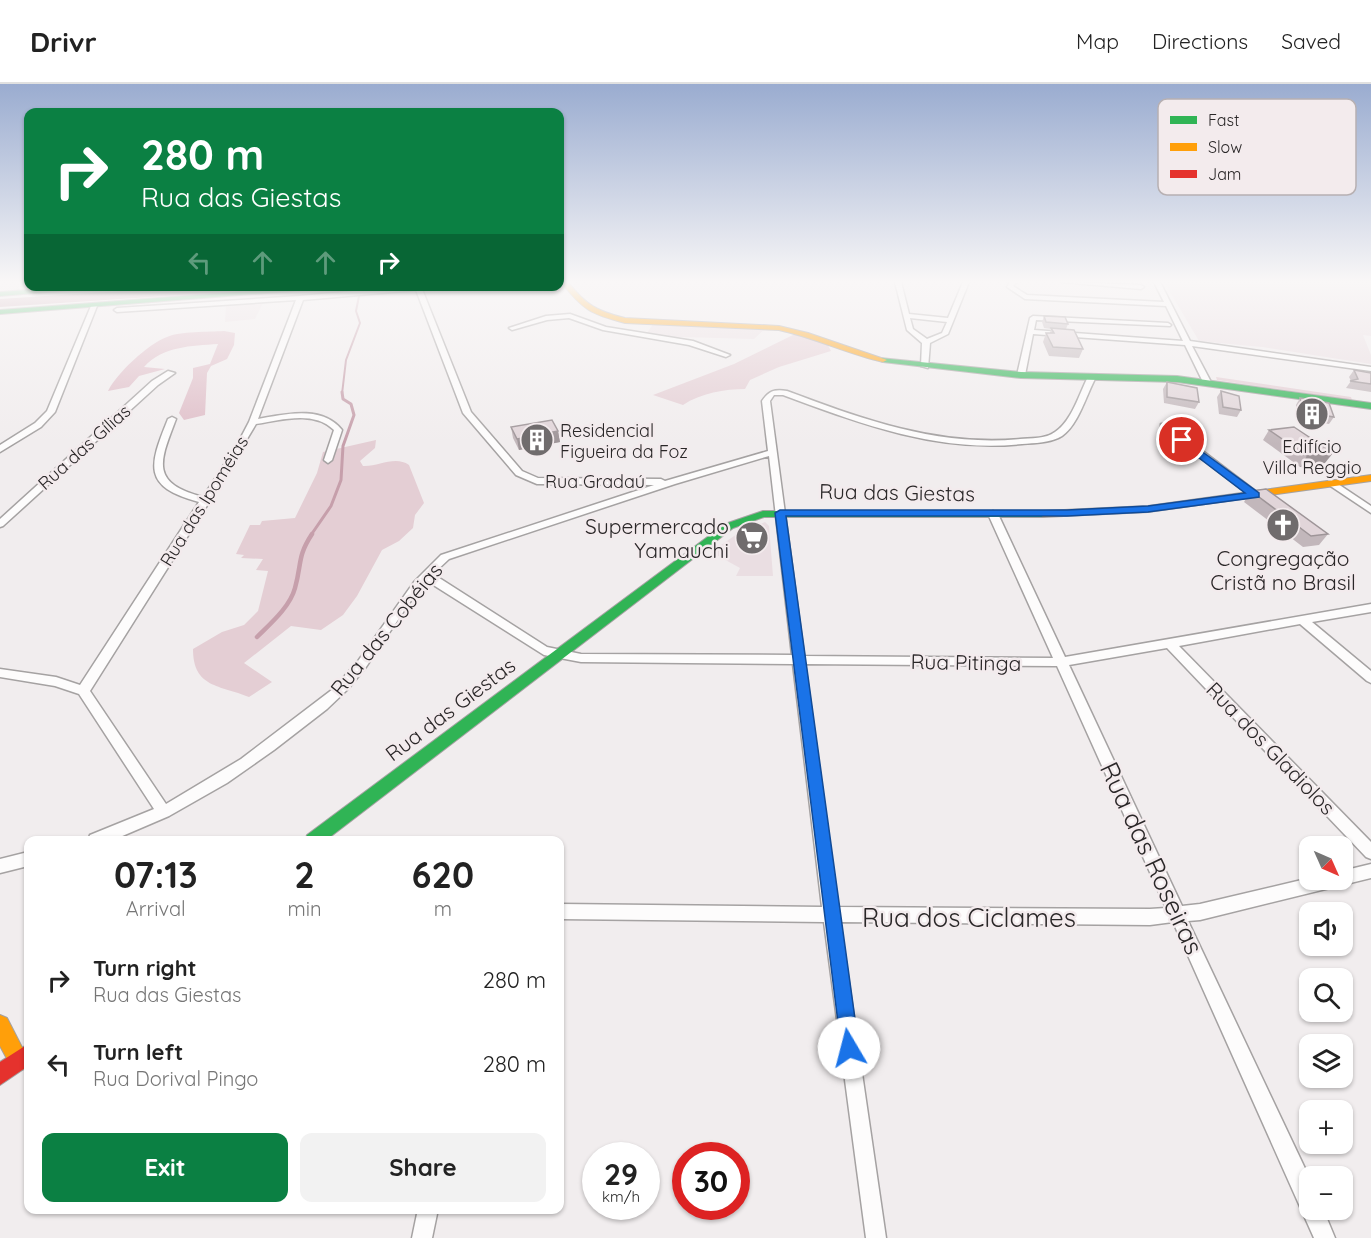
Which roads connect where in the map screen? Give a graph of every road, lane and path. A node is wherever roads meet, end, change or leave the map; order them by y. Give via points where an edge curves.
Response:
1 (82, 336) edge
2 (286, 336) edge
3 (437, 336) edge
4 (636, 336) edge
5 (812, 336) edge
6 (918, 336) edge
7 (943, 336) edge
8 (1028, 336) edge
9 (1085, 336) edge
10 (1185, 336) edge
11 (641, 337) joint
12 (926, 342) junction
13 (1188, 343) junction
14 (726, 355) dead end
15 (925, 366) junction
16 (1371, 369) edge
17 (171, 373) dead end
18 (1021, 375) junction
19 (1092, 377) junction
20 (1207, 382) junction
21 (1371, 406) edge
22 (172, 419) dead end
23 (253, 422) junction
24 (1164, 426) dead end
25 (0, 449) edge
26 (773, 452) junction
27 (328, 459) dead end
28 (1371, 478) edge
29 (672, 482) junction
30 (1332, 483) junction
31 (1255, 495) junction
32 (207, 501) junction
33 (1371, 510) edge
34 (780, 513) junction
35 (993, 514) junction
36 (0, 524) edge
37 (426, 575) junction
38 (1371, 608) edge
39 (1303, 621) junction
40 (1170, 644) junction
41 (556, 654) junction
42 (798, 661) junction
43 (1062, 662) junction
44 (0, 673) edge
45 (1371, 678) edge
46 (83, 691) junction
47 (165, 812) junction
48 (104, 836) edge
49 (318, 836) edge
50 (1371, 852) edge
51 (24, 860) edge
52 (0, 866) edge
53 (1371, 871) edge
54 (1353, 875) edge
55 (1299, 888) edge
56 (564, 912) edge
57 (1177, 915) junction
58 (831, 916) junction
59 (0, 1026) edge
60 (24, 1057) edge
61 (0, 1075) edge
62 (1299, 1179) edge
63 (427, 1214) edge
64 (1317, 1220) edge
65 (422, 1238) edge
66 (876, 1238) edge
67 (1325, 1238) edge

1 - 25 street via 51,412
2 - 23 street, Rua das Ipoméias
3 - 29 street, Rua Gradaú via 467,413 523,477 537,481
4 - 11 street
5 - 15 main road via 881,360
6 - 12 street
7 - 12 street
8 - 18 street
9 - 13 street
10 - 13 street
11 - 14 street via 690,343
12 - 15 street
13 - 16 street
13 - 20 street
15 - 18 main road
17 - 36 street, Rua das Gílias via 154,383
18 - 19 main road
19 - 20 main road
19 - 26 street via 1060,432 994,445 885,429 784,393 772,393 766,401
20 - 21 main road
22 - 32 street via 156,463 158,473 174,490
23 - 27 street via 309,417 326,421 338,430
23 - 32 street, Rua das Ipoméias
24 - 31 street
26 - 29 street, Rua das Cobéias
26 - 34 street
28 - 30 main road, Rua das Giestas
29 - 37 street, Rua das Cobéias via 456,552
30 - 31 main road, Rua das Giestas
30 - 33 street
31 - 35 main road, Rua das Giestas via 1148,509
32 - 46 street, Rua das Ipoméias
34 - 35 main road, Rua das Giestas
34 - 41 main road, Rua das Giestas via 746,518 716,534
34 - 42 street
35 - 43 street, Rua das Roseiras
37 - 41 street, Rua Pitinga via 533,645
37 - 47 street, Rua das Cobéias via 362,664 318,709 254,760
38 - 39 street, Rua Pitinga
39 - 40 street, Rua Pitinga
39 - 45 street
40 - 43 street, Rua Pitinga
40 - 50 street, Rua dos Gladiolos
41 - 42 street, Rua Pitinga via 581,658
41 - 49 main road, Rua das Giestas
42 - 43 street, Rua Pitinga
42 - 58 street
43 - 57 street, Rua das Roseiras
44 - 46 street via 56,682
46 - 47 street
47 - 48 street, Rua das Cobéias
51 - 52 street
53 - 54 street
55 - 57 street, Rua dos Ciclames
56 - 58 street, Rua dos Ciclames
57 - 58 street, Rua dos Ciclames
57 - 62 street, Rua das Roseiras
58 - 66 street
59 - 60 main road
60 - 61 main road
63 - 65 street
64 - 67 street

